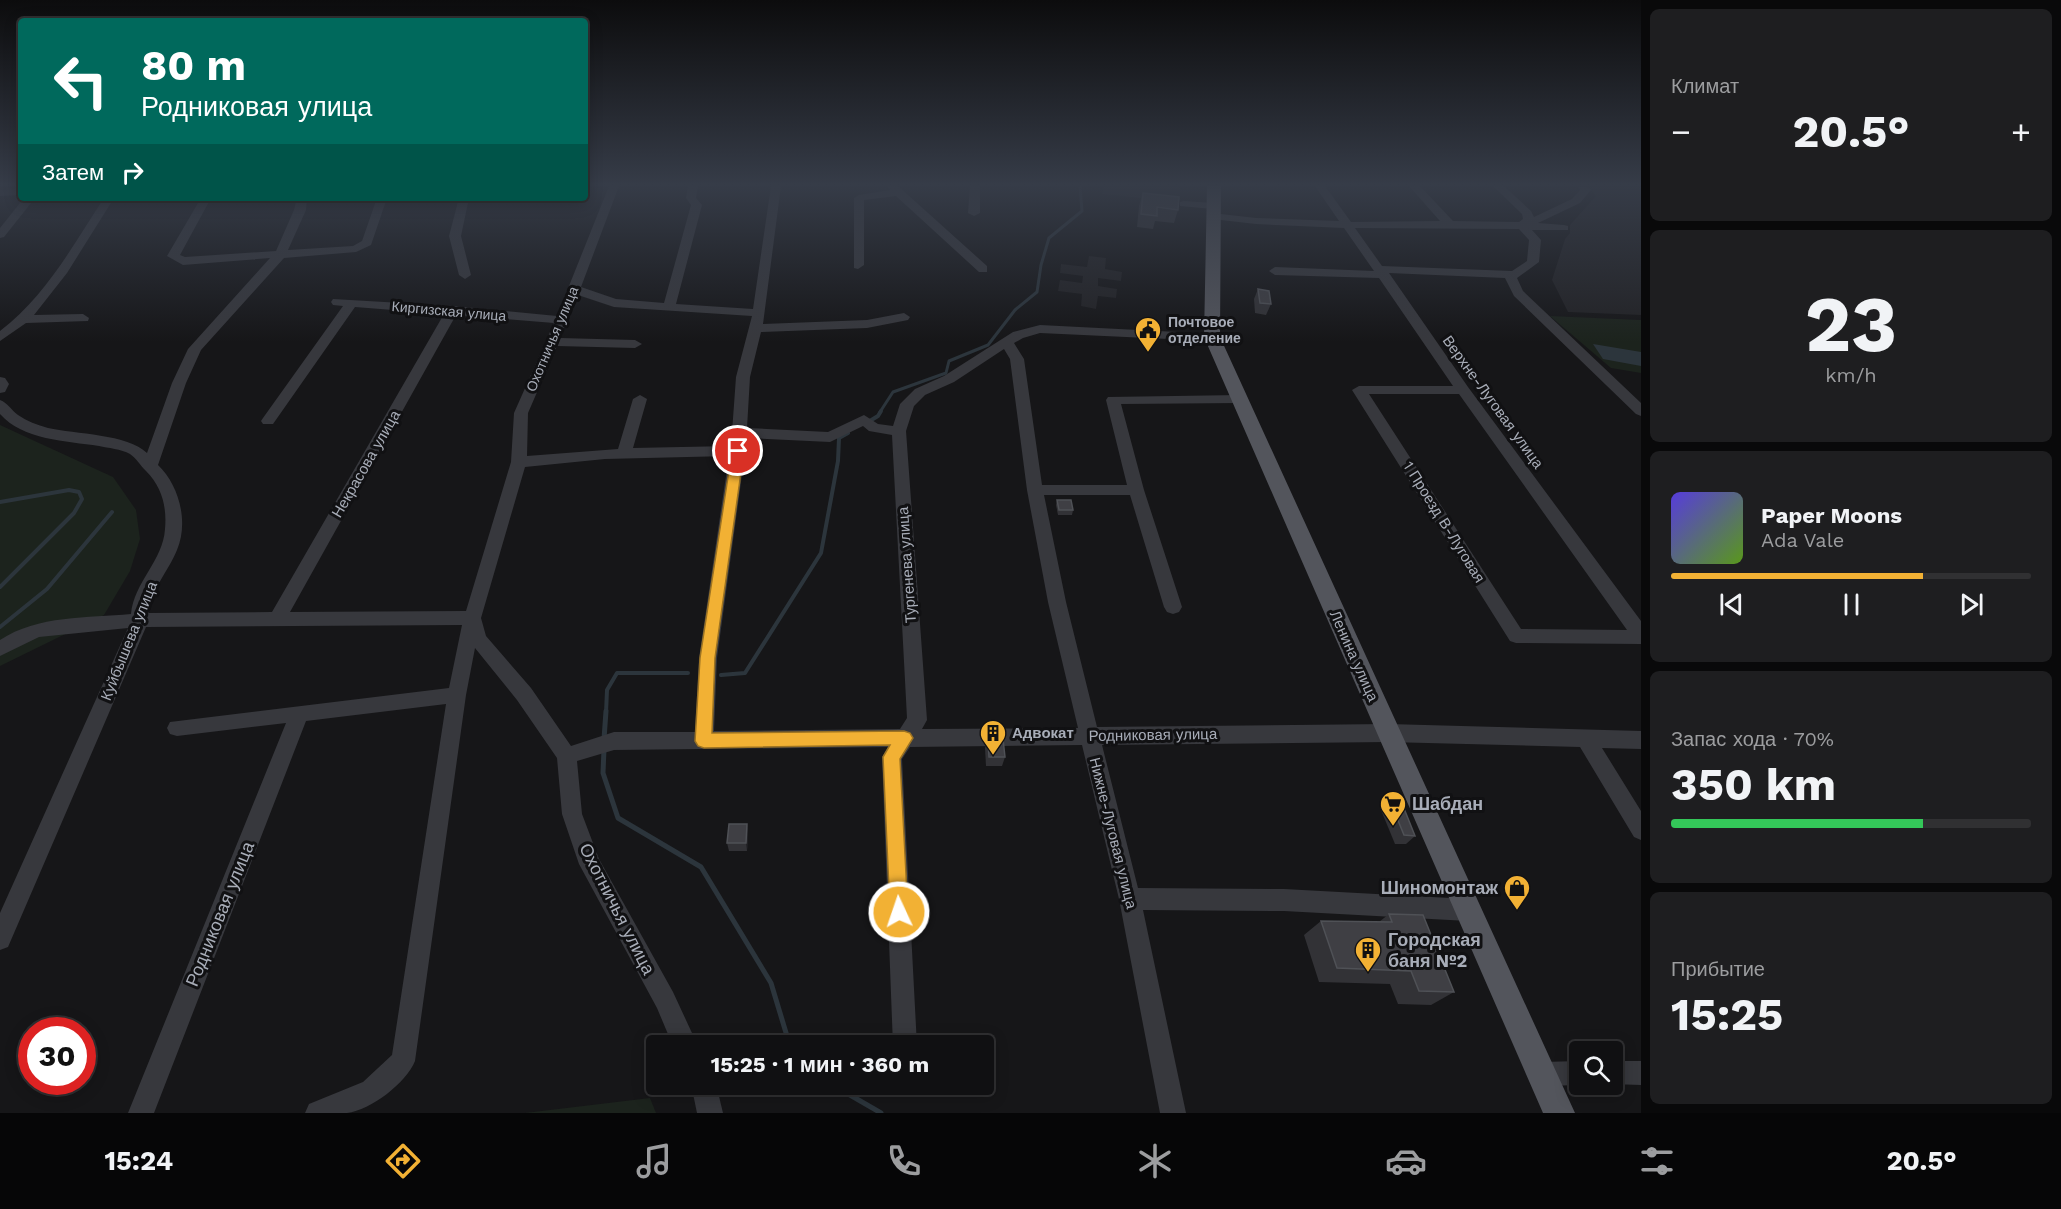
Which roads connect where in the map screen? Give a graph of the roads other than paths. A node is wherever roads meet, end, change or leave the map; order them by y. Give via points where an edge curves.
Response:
1 (85, 238) edge
2 (183, 238) edge
3 (288, 238) edge
4 (369, 238) edge
5 (455, 238) edge
6 (594, 238) edge
7 (688, 238) edge
8 (769, 238) edge
9 (858, 238) edge
10 (949, 238) edge
11 (1212, 238) edge
12 (1357, 238) edge
13 (1533, 238) edge
14 (280, 255) junction
15 (858, 265) dead end
16 (983, 269) dead end
17 (1275, 271) dead end
18 (1381, 272) junction
19 (465, 275) dead end
20 (1510, 275) junction
21 (574, 289) junction
22 (669, 306) junction
23 (453, 310) junction
24 (759, 313) junction
25 (904, 316) dead end
26 (83, 318) dead end
27 (23, 319) junction
28 (562, 320) junction
29 (756, 328) junction
30 (0, 337) edge
31 (1212, 337) junction
32 (552, 342) junction
33 (1007, 343) junction
34 (635, 344) dead end
35 (0, 381) edge
36 (0, 389) edge
37 (1462, 390) junction
38 (640, 399) dead end
39 (1240, 399) junction
40 (0, 405) edge
41 (1641, 411) edge
42 (267, 420) dead end
43 (899, 431) junction
44 (740, 433) junction
45 (738, 451) junction
46 (624, 454) junction
47 (519, 462) junction
48 (150, 466) junction
49 (1035, 490) junction
50 (1136, 490) junction
51 (1173, 606) dead end
52 (278, 618) junction
53 (472, 618) junction
54 (141, 620) junction
55 (1641, 636) edge
56 (0, 649) edge
57 (457, 695) junction
58 (299, 714) junction
59 (177, 728) dead end
60 (1388, 733) junction
61 (1090, 736) junction
62 (1585, 737) junction
63 (904, 738) junction
64 (1641, 740) edge
65 (704, 741) junction
66 (567, 756) junction
67 (1641, 830) edge
68 (1130, 899) junction
69 (1468, 910) junction
70 (0, 939) edge
71 (681, 1035) edge
72 (905, 1035) edge
73 (1569, 1073) edge
74 (1623, 1073) edge
75 (1641, 1073) edge
76 (1542, 1074) junction
77 (706, 1095) edge
78 (141, 1113) edge
79 (318, 1113) edge
80 (710, 1113) edge
81 (1173, 1113) edge
82 (1559, 1113) edge

1 - 27 street via 68,265
2 - 14 street via 173,256 183,261
3 - 14 street
4 - 14 street via 356,249
5 - 19 street
6 - 21 street, Охотничья улица
7 - 22 street
8 - 24 street
9 - 15 street
10 - 16 street
11 - 31 main road, Ленина улица
12 - 18 street, Верхне-Луговая улица
13 - 20 street via 1533,262
14 - 48 street via 195,349
17 - 18 street
18 - 20 street
18 - 37 street, Верхне-Луговая улица
20 - 41 street via 1526,301
21 - 22 street via 614,303
21 - 28 street, Охотничья улица
22 - 24 street
23 - 28 street, Киргизская улица
23 - 42 street, Киргизская улица via 344,303
23 - 52 street, Некрасова улица
24 - 29 street
25 - 29 street via 867,324
26 - 27 street
27 - 30 street
28 - 32 street, Охотничья улица
29 - 44 street via 743,376
31 - 33 street, Тургенева улица via 1040,329 1018,335
31 - 39 main road, Ленина улица
32 - 34 street
32 - 47 street, Охотничья улица via 521,413
33 - 43 street, Тургенева улица via 920,392 907,404
33 - 49 street, Нижне-Луговая улица via 1017,359
35 - 36 street
37 - 55 street, Верхне-Луговая улица
37 - 55 street, 1 Проезд В-Луговая via 1359,390 1516,636
38 - 46 street
39 - 50 street via 1113,399
39 - 60 main road, Ленина улица
40 - 48 street via 6,415 34,428 136,451
43 - 44 street via 869,424 830,437
43 - 63 street, Тургенева улица via 917,720
44 - 45 street
45 - 46 street
45 - 65 street via 708,658
46 - 47 street
47 - 53 street, Охотничья улица
48 - 54 street, Куйбышева улица via 170,492 174,522 170,550 139,609
49 - 50 street
49 - 61 street, Нижне-Луговая улица
50 - 51 street
52 - 53 street
52 - 54 street
53 - 57 street, Охотничья улица
53 - 66 street, Охотничья улица via 478,639 524,694
54 - 56 street via 38,630
54 - 70 street, Куйбышева улица
57 - 58 street
57 - 79 street, Охотничья улица via 403,1061 372,1091
58 - 59 street
58 - 78 street, Родниковая улица
60 - 61 street, Родниковая улица
60 - 62 street, Родниковая улица
60 - 69 main road, Ленина улица
61 - 63 street, Родниковая улица
61 - 68 street, Нижне-Луговая улица
62 - 64 street, Родниковая улица
62 - 67 street
63 - 65 street, Родниковая улица
63 - 72 street, Тургенева улица via 892,757
65 - 66 street, Родниковая улица via 614,741
66 - 71 street, Охотничья улица via 572,814 590,864
68 - 69 street via 1284,900
68 - 81 street, Нижне-Луговая улица
69 - 76 main road, Ленина улица
73 - 76 street
74 - 75 street
76 - 82 main road, Ленина улица
77 - 80 street

